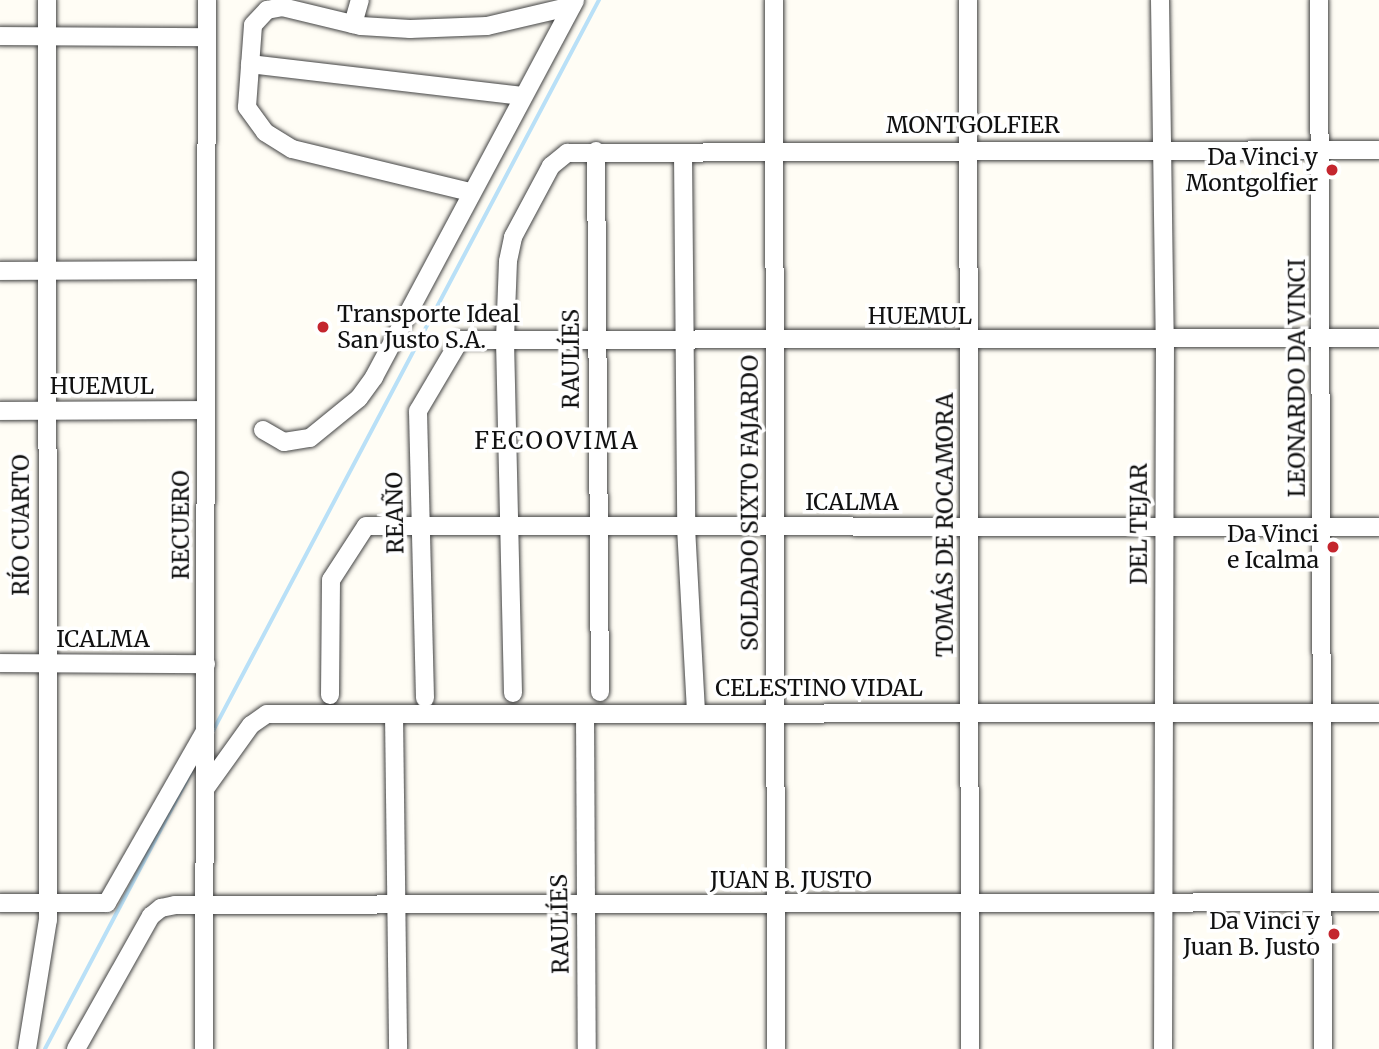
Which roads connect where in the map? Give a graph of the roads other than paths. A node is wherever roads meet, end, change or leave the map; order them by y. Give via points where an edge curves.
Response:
1 (47, 0) edge
2 (207, 0) edge
3 (360, 0) edge
4 (774, 0) edge
5 (968, 0) edge
6 (1160, 0) edge
7 (1319, 0) edge
8 (574, 3) edge
9 (353, 24) junction
10 (0, 36) edge
11 (46, 36) junction
12 (207, 37) junction
13 (250, 64) junction
14 (522, 96) junction
15 (968, 149) junction
16 (1322, 149) junction
17 (774, 150) junction
18 (1379, 150) edge
19 (596, 151) junction
20 (1164, 151) junction
21 (683, 153) junction
22 (470, 192) junction
23 (45, 270) junction
24 (205, 270) junction
25 (0, 271) edge
26 (1319, 337) junction
27 (1165, 338) junction
28 (1379, 338) edge
29 (594, 339) junction
30 (460, 340) joint
31 (505, 340) junction
32 (684, 340) junction
33 (775, 340) junction
34 (967, 341) junction
35 (205, 410) junction
36 (0, 411) edge
37 (45, 411) junction
38 (263, 430) dead end
39 (596, 526) junction
40 (774, 526) junction
41 (420, 527) junction
42 (509, 527) junction
43 (686, 527) junction
44 (970, 527) junction
45 (1164, 527) junction
46 (1322, 527) junction
47 (1379, 527) edge
48 (0, 663) edge
49 (46, 663) junction
50 (206, 664) junction
51 (600, 692) dead end
52 (513, 693) dead end
53 (330, 695) dead end
54 (425, 698) dead end
55 (696, 712) junction
56 (775, 712) junction
57 (970, 712) junction
58 (1164, 712) junction
59 (1321, 712) junction
60 (1379, 713) edge
61 (394, 714) junction
62 (585, 715) junction
63 (205, 731) junction
64 (205, 789) junction
65 (1323, 901) junction
66 (1379, 902) edge
67 (0, 903) edge
68 (48, 903) junction
69 (202, 904) junction
70 (584, 904) junction
71 (397, 905) junction
72 (775, 905) junction
73 (970, 905) junction
74 (1163, 905) junction
75 (27, 1049) edge
76 (76, 1049) edge
77 (204, 1049) edge
78 (398, 1049) edge
79 (587, 1049) edge
80 (776, 1049) edge
81 (970, 1049) edge
82 (1163, 1049) edge
83 (1323, 1049) edge

1 - 11 street, RÍO CUARTO
2 - 12 street, RECUERO
3 - 9 street
4 - 17 street, SOLDADO SIXTO FAJARDO
5 - 15 street, TOMÁS DE ROCAMORA
6 - 20 street, DEL TEJAR
7 - 16 street, LEONARDO DA VINCI
8 - 9 street via 487,26 410,29
8 - 14 street
9 - 13 street via 282,7 267,10 253,25
10 - 11 street
11 - 12 street
11 - 23 street, RÍO CUARTO
12 - 24 street, RECUERO
13 - 14 street
13 - 22 street via 247,107 252,119 292,149
14 - 22 street
15 - 17 street, MONTGOLFIER
15 - 20 street, MONTGOLFIER
15 - 34 street, TOMÁS DE ROCAMORA
16 - 18 street, MONTGOLFIER
16 - 20 street, MONTGOLFIER
16 - 26 street, LEONARDO DA VINCI
17 - 21 street, MONTGOLFIER
17 - 33 street, SOLDADO SIXTO FAJARDO
19 - 21 street, MONTGOLFIER
19 - 29 street, RAULÍES
19 - 31 street, MONTGOLFIER via 567,153 551,166 513,237
20 - 27 street, DEL TEJAR
21 - 32 street
22 - 38 street via 359,398 310,438 297,443 284,442
23 - 24 street
23 - 25 street
23 - 37 street, RÍO CUARTO
24 - 35 street, RECUERO
26 - 27 street, HUEMUL
26 - 28 street, HUEMUL
26 - 46 street, LEONARDO DA VINCI
27 - 34 street, HUEMUL
27 - 45 street, DEL TEJAR
29 - 31 street, HUEMUL
29 - 32 street, HUEMUL
29 - 39 street, RAULÍES
30 - 31 street, HUEMUL
30 - 41 street, REAÑO via 418,411
31 - 42 street
32 - 33 street, HUEMUL
32 - 43 street
33 - 34 street, HUEMUL
33 - 40 street, SOLDADO SIXTO FAJARDO
34 - 44 street, TOMÁS DE ROCAMORA
35 - 37 street, HUEMUL
35 - 50 street, RECUERO
36 - 37 street, HUEMUL
37 - 49 street, RÍO CUARTO
39 - 42 street, ICALMA
39 - 43 street, ICALMA
39 - 51 street, RAULÍES
40 - 43 street, ICALMA
40 - 44 street, ICALMA
40 - 56 street, SOLDADO SIXTO FAJARDO
41 - 42 street, ICALMA
41 - 53 street, ICALMA via 366,526 331,580
41 - 54 street, REAÑO
42 - 52 street
43 - 55 street
44 - 45 street, ICALMA
44 - 57 street, TOMÁS DE ROCAMORA
45 - 46 street, ICALMA
45 - 58 street, DEL TEJAR
46 - 47 street, ICALMA
46 - 59 street, LEONARDO DA VINCI
48 - 49 street, ICALMA
49 - 50 street, ICALMA
49 - 68 street, RÍO CUARTO
50 - 63 street, RECUERO
55 - 56 street, CELESTINO VIDAL
55 - 62 street, CELESTINO VIDAL
56 - 57 street, CELESTINO VIDAL
56 - 72 street, SOLDADO SIXTO FAJARDO
57 - 58 street, CELESTINO VIDAL
57 - 73 street, TOMÁS DE ROCAMORA
58 - 59 street, CELESTINO VIDAL
58 - 74 street, DEL TEJAR
59 - 60 street, CELESTINO VIDAL
59 - 65 street, LEONARDO DA VINCI
61 - 62 street, CELESTINO VIDAL
61 - 64 street, CELESTINO VIDAL via 258,717
61 - 71 street
62 - 70 street, RAULÍES
63 - 64 street, RECUERO
63 - 68 street via 110,900 102,904
64 - 69 street, RECUERO
65 - 66 street, JUAN B. JUSTO
65 - 74 street, JUAN B. JUSTO
65 - 83 street, LEONARDO DA VINCI
67 - 68 street
68 - 75 street, RÍO CUARTO
69 - 71 street, JUAN B. JUSTO
69 - 76 street, JUAN B. JUSTO via 161,908 151,916
69 - 77 street, RECUERO
70 - 71 street, JUAN B. JUSTO
70 - 72 street, JUAN B. JUSTO
70 - 79 street, RAULÍES
71 - 78 street
72 - 73 street, JUAN B. JUSTO
72 - 80 street, SOLDADO SIXTO FAJARDO
73 - 74 street, JUAN B. JUSTO
73 - 81 street, TOMÁS DE ROCAMORA
74 - 82 street, DEL TEJAR

